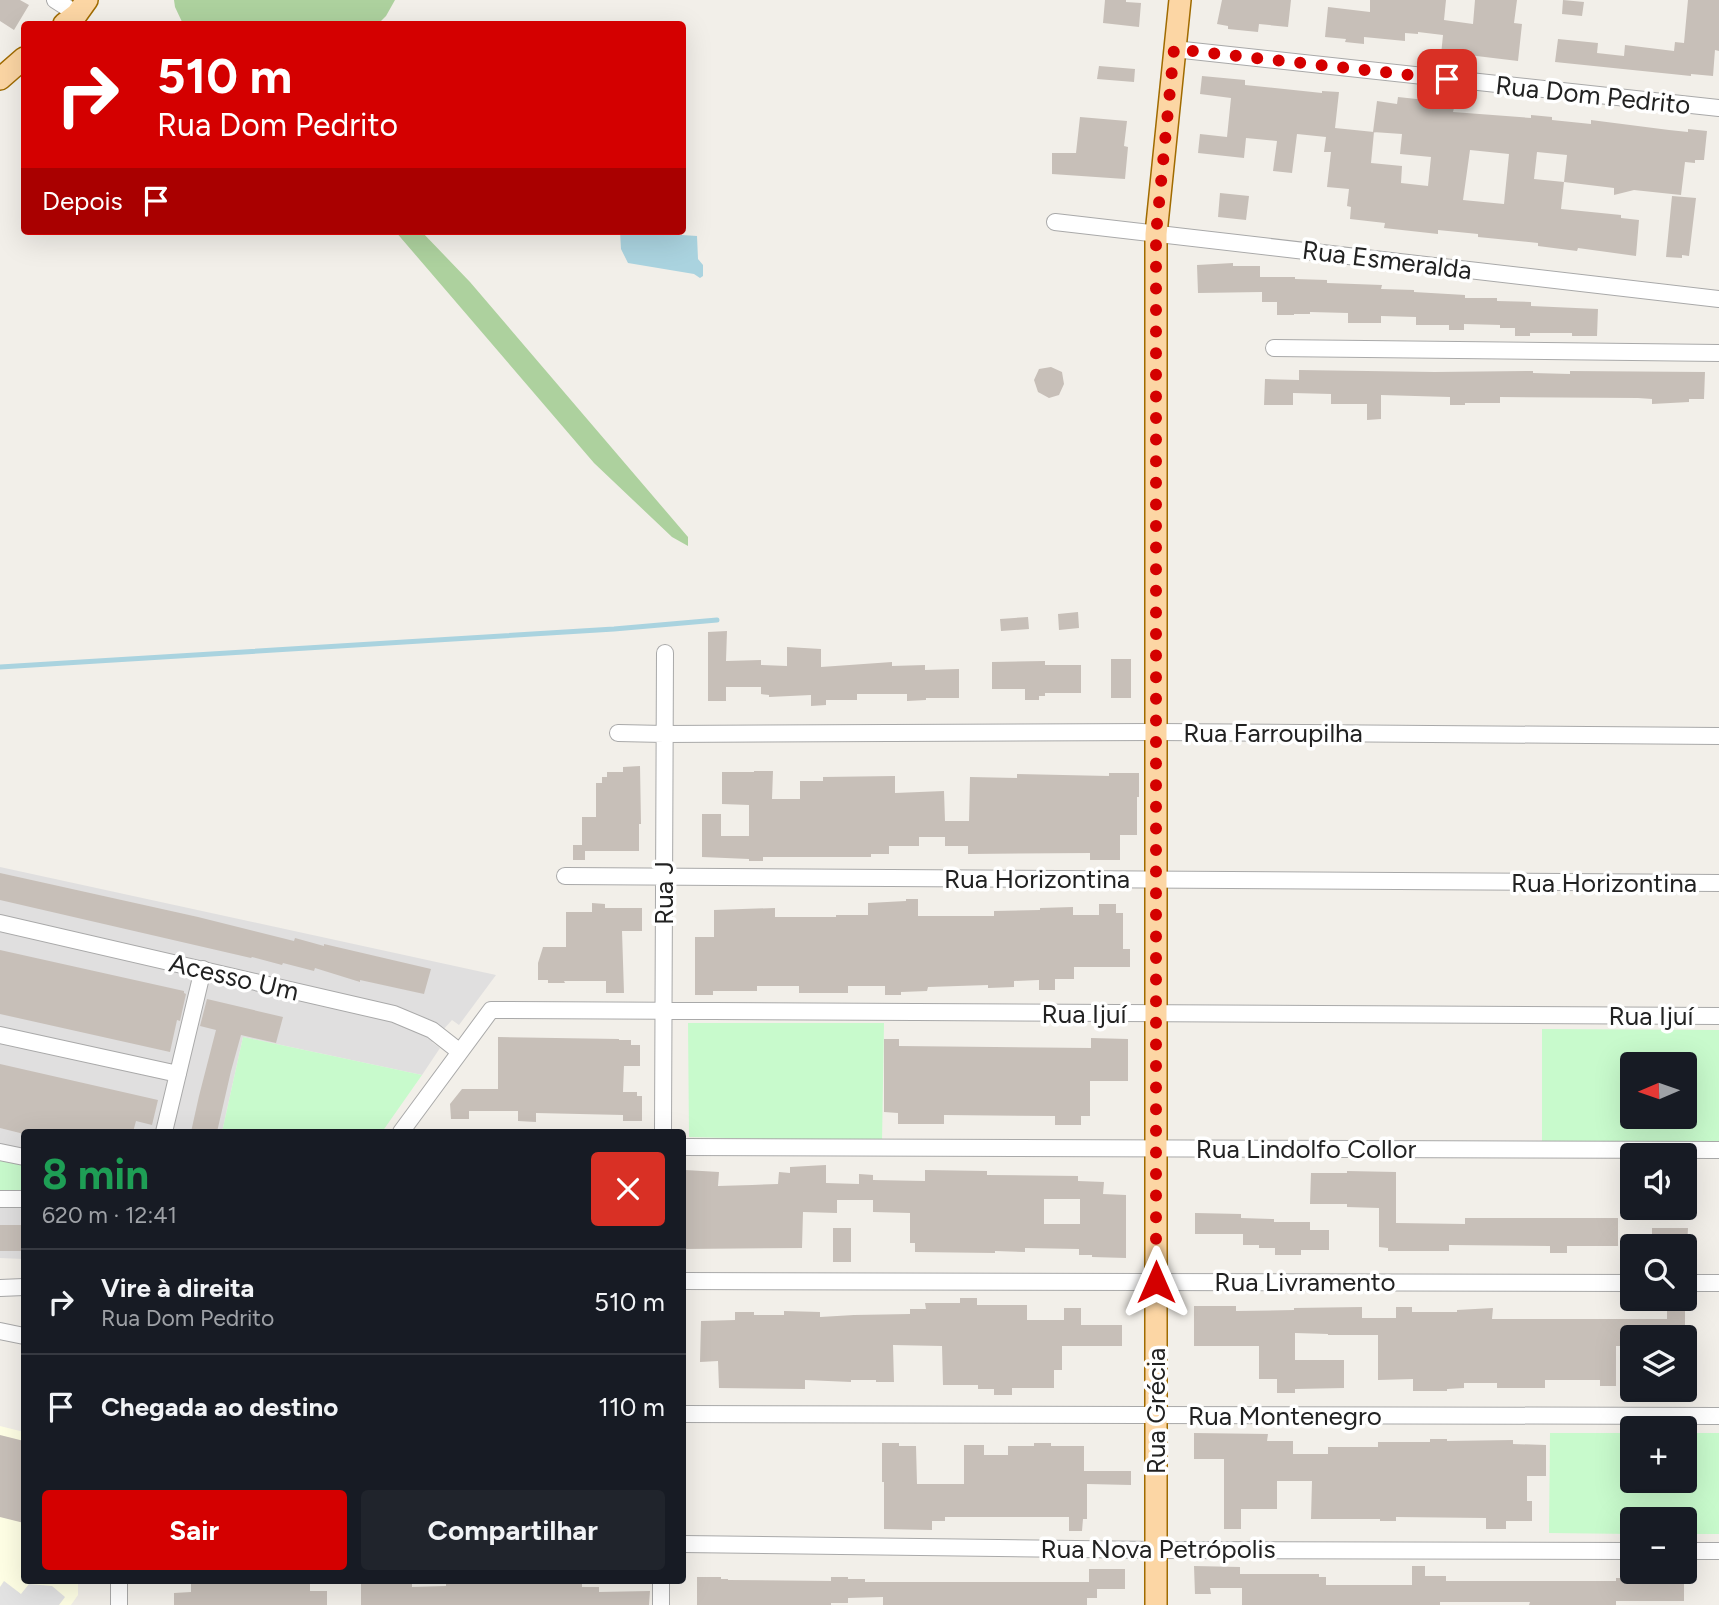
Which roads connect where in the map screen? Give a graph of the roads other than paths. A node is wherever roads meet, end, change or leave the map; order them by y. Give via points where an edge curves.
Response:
1 (55, 0) edge
2 (1180, 0) edge
3 (76, 13) edge
4 (1174, 49) junction
5 (21, 61) edge
6 (0, 79) edge
7 (1719, 108) edge
8 (1055, 222) dead end
9 (1156, 234) junction
10 (1719, 299) edge
11 (1273, 348) dead end
12 (1719, 353) edge
13 (665, 653) dead end
14 (1156, 732) junction
15 (618, 733) dead end
16 (664, 734) junction
17 (1719, 736) edge
18 (565, 876) dead end
19 (664, 877) junction
20 (1156, 879) junction
21 (1719, 883) edge
22 (0, 923) edge
23 (203, 969) junction
24 (663, 1011) junction
25 (1156, 1014) junction
26 (1719, 1016) edge
27 (0, 1035) edge
28 (460, 1052) junction
29 (178, 1074) junction
30 (165, 1129) edge
31 (403, 1129) edge
32 (663, 1129) edge
33 (686, 1147) edge
34 (1156, 1149) junction
35 (1719, 1150) edge
36 (0, 1152) edge
37 (21, 1156) edge
38 (0, 1199) edge
39 (21, 1199) edge
40 (686, 1281) edge
41 (1156, 1282) junction
42 (1620, 1283) edge
43 (1697, 1283) edge
44 (1719, 1283) edge
45 (21, 1287) edge
46 (0, 1288) edge
47 (0, 1331) edge
48 (21, 1335) edge
49 (686, 1414) edge
50 (1156, 1416) junction
51 (1719, 1416) edge
52 (686, 1544) edge
53 (1156, 1550) junction
54 (1620, 1551) edge
55 (1697, 1551) edge
56 (1719, 1551) edge
57 (119, 1584) edge
58 (661, 1584) edge
59 (119, 1605) edge
60 (661, 1605) edge
61 (1156, 1605) edge

1 - 3 street
2 - 4 main road, Rua Grécia
4 - 7 street, Rua Dom Pedrito
4 - 9 main road, Rua Grécia
5 - 6 main road
8 - 9 street, Rua Esmeralda
9 - 10 street, Rua Esmeralda
9 - 14 main road, Rua Grécia
11 - 12 street
13 - 16 street, Rua J
14 - 16 street, Rua Farroupilha
14 - 17 street, Rua Farroupilha
14 - 20 main road, Rua Grécia
15 - 16 street, Rua Farroupilha
16 - 19 street, Rua J
18 - 19 street, Rua Horizontina
19 - 20 street, Rua Horizontina
19 - 24 street, Rua J
20 - 21 street, Rua Horizontina
20 - 25 main road, Rua Grécia
22 - 23 street, Acesso Um
23 - 28 street, Acesso Um via 394,1014 432,1030
23 - 29 street
24 - 25 street, Rua Ijuí
24 - 28 street, Rua Ijuí via 491,1010
24 - 32 street, Rua J
25 - 26 street, Rua Ijuí
25 - 34 main road, Rua Grécia
27 - 29 street
28 - 31 street
29 - 30 street
33 - 34 street, Rua Lindolfo Collor
34 - 35 street, Rua Lindolfo Collor
34 - 41 main road, Rua Grécia
36 - 37 street
38 - 39 street
40 - 41 street, Rua Livramento
41 - 42 street, Rua Livramento
41 - 50 main road, Rua Grécia
43 - 44 street
45 - 46 street
47 - 48 street
49 - 50 street, Rua Montenegro
50 - 51 street, Rua Montenegro
50 - 53 main road, Rua Grécia
52 - 53 street, Rua Nova Petrópolis
53 - 54 street, Rua Nova Petrópolis
53 - 61 main road, Rua Grécia
55 - 56 street
57 - 59 street
58 - 60 street

